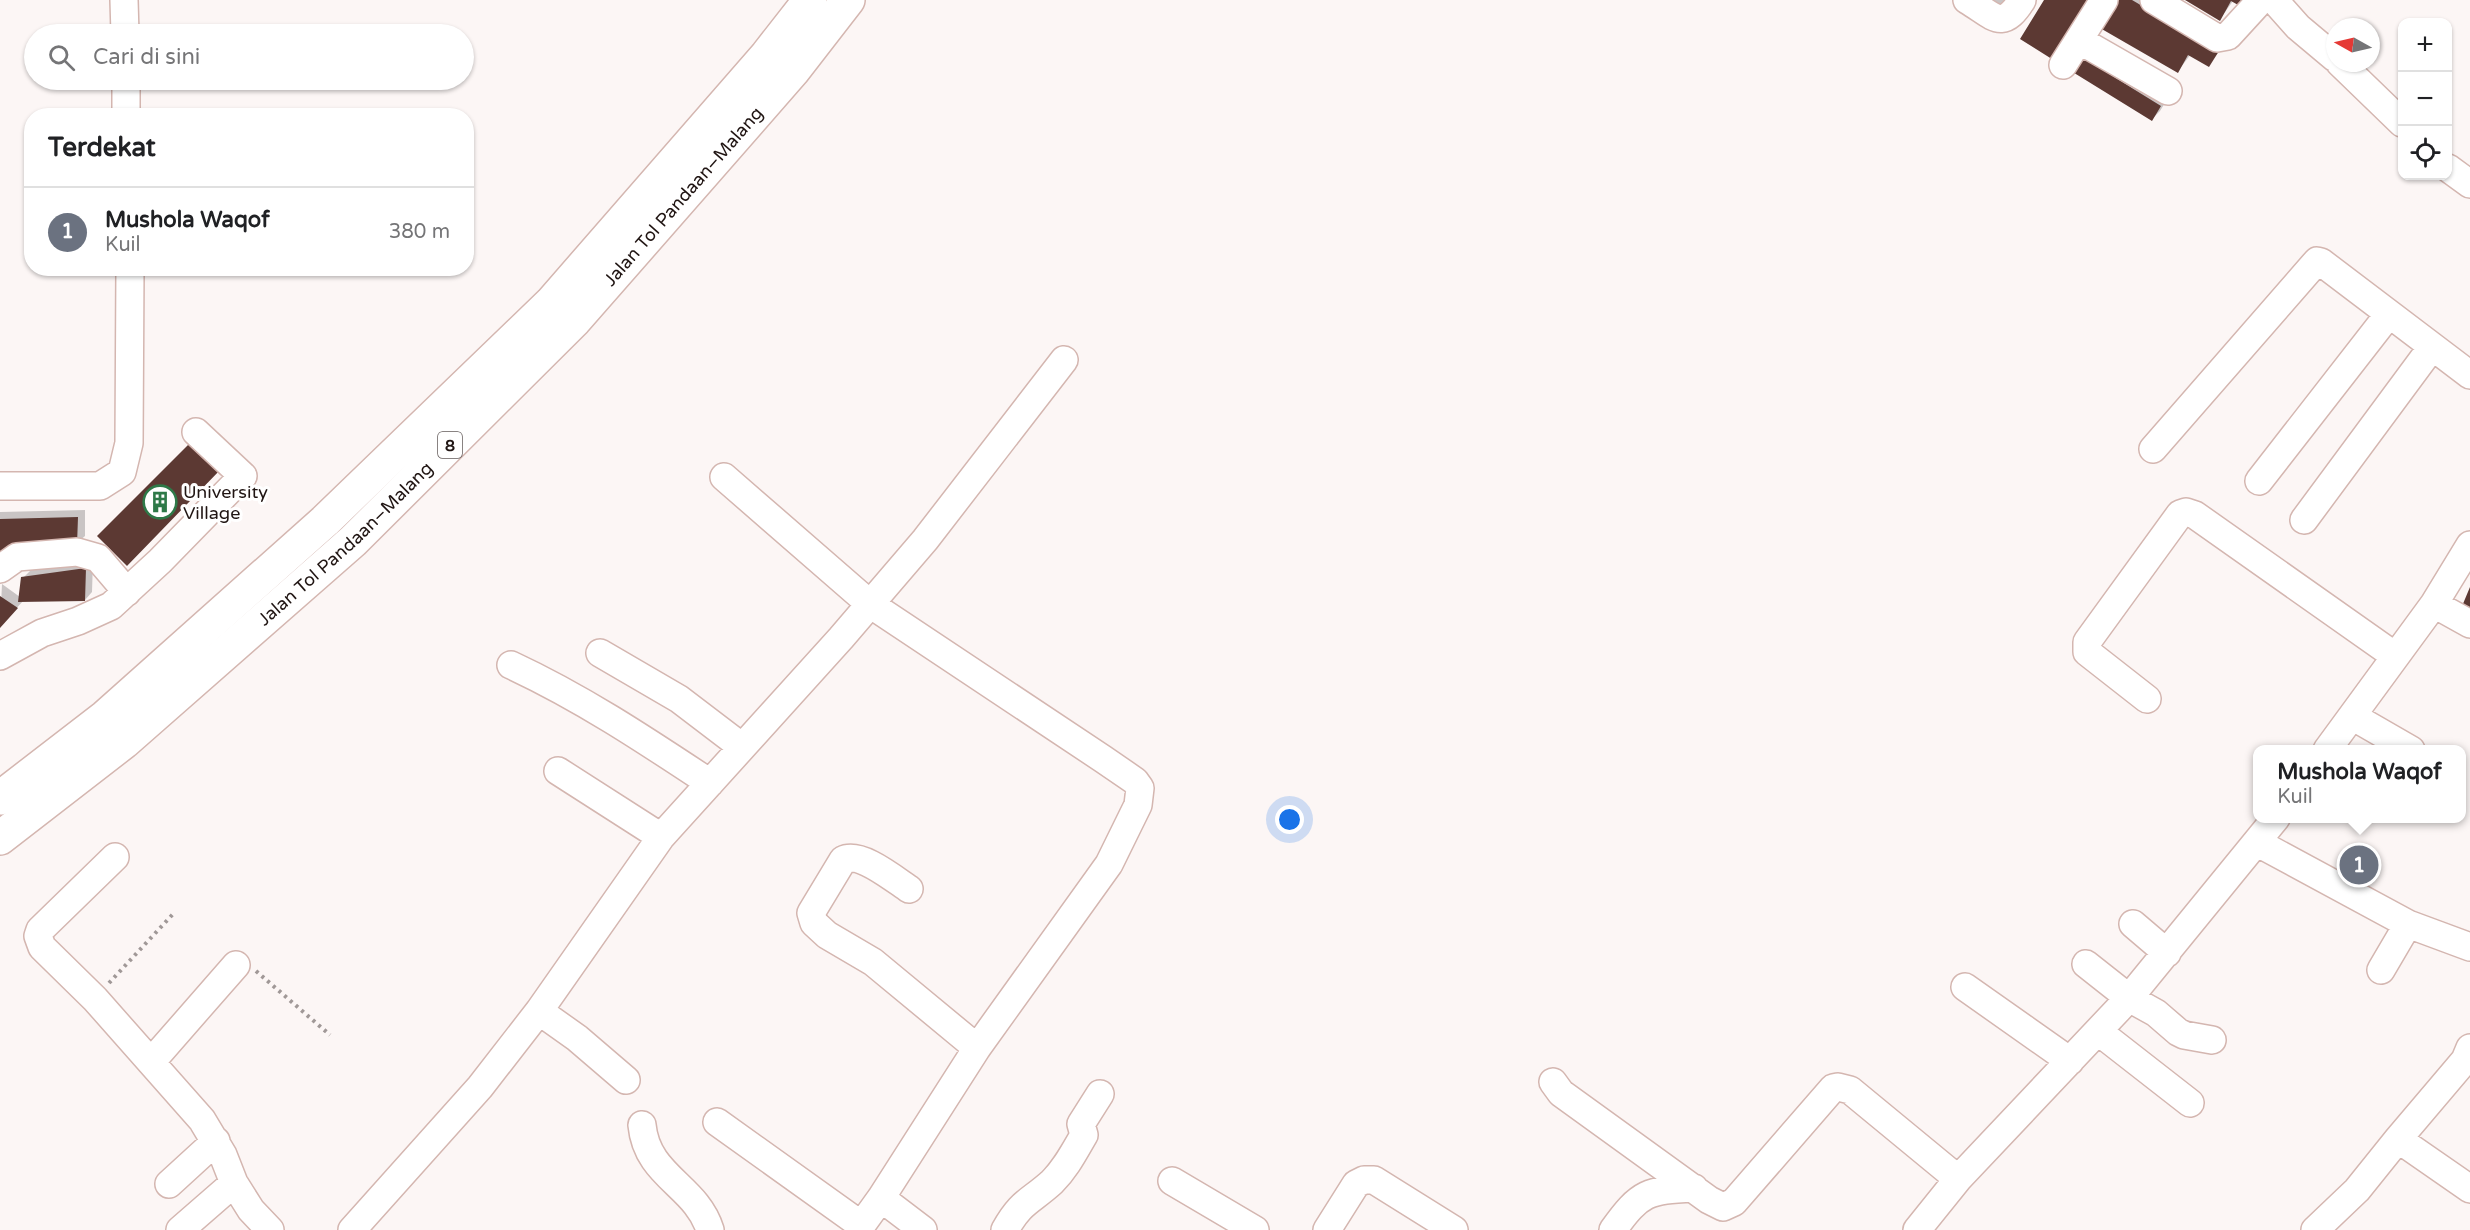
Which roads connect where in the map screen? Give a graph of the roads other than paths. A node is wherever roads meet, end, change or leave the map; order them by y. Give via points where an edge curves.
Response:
1 (124, 0) edge
2 (810, 0) edge
3 (848, 0) edge
4 (1967, 0) edge
5 (2022, 0) edge
6 (2104, 0) edge
7 (2154, 0) edge
8 (2261, 0) edge
9 (2274, 0) edge
10 (2296, 0) edge
11 (125, 24) edge
12 (2298, 27) junction
13 (2079, 40) junction
14 (2326, 50) edge
15 (2063, 65) dead end
16 (2349, 72) edge
17 (126, 90) edge
18 (2168, 91) dead end
19 (126, 108) edge
20 (2398, 118) edge
21 (2452, 171) edge
22 (2470, 184) edge
23 (130, 276) edge
24 (2389, 314) junction
25 (2432, 347) junction
26 (1064, 360) dead end
27 (2470, 375) edge
28 (196, 432) dead end
29 (2153, 449) dead end
30 (724, 477) dead end
31 (2259, 481) dead end
32 (0, 486) edge
33 (2304, 520) dead end
34 (2470, 545) edge
35 (0, 568) edge
36 (2462, 574) edge
37 (127, 592) junction
38 (870, 604) junction
39 (2434, 604) junction
40 (2470, 624) edge
41 (600, 653) dead end
42 (0, 656) edge
43 (2395, 656) junction
44 (511, 665) dead end
45 (2147, 699) dead end
46 (2352, 716) junction
47 (2331, 745) edge
48 (2402, 745) edge
49 (742, 747) junction
50 (558, 771) dead end
51 (710, 783) junction
52 (0, 798) edge
53 (2273, 823) edge
54 (661, 837) junction
55 (0, 838) edge
56 (2258, 843) junction
57 (115, 857) dead end
58 (909, 889) dead end
59 (2133, 924) dead end
60 (2408, 924) junction
61 (2470, 947) edge
62 (2167, 953) junction
63 (2086, 964) dead end
64 (236, 965) road end
65 (2381, 970) dead end
66 (1965, 987) dead end
67 (2129, 998) junction
68 (539, 1011) junction
69 (2099, 1032) junction
70 (2212, 1040) dead end
71 (977, 1048) junction
72 (2468, 1057) edge
73 (152, 1061) junction
74 (2070, 1061) junction
75 (626, 1080) dead end
76 (1553, 1082) dead end
77 (1100, 1094) dead end
78 (2190, 1103) dead end
79 (717, 1122) dead end
80 (642, 1125) dead end
81 (2398, 1139) junction
82 (216, 1141) junction
83 (1958, 1179) junction
84 (1172, 1180) dead end
85 (234, 1183) junction
86 (170, 1184) dead end
87 (1694, 1188) junction
88 (2470, 1189) edge
89 (881, 1198) junction
90 (860, 1227) edge
91 (180, 1230) edge
92 (270, 1230) edge
93 (352, 1230) edge
94 (710, 1230) edge
95 (923, 1230) edge
96 (1005, 1230) edge
97 (1255, 1230) edge
98 (1327, 1230) edge
99 (1454, 1230) edge
100 (1612, 1230) edge
101 (1917, 1230) edge
102 (2315, 1230) edge

1 - 11 street
2 - 52 highway, Jalan Tol Pandaan–Malang / 8 via 550,303 325,521 105,717
3 - 55 highway, Jalan Tol Pandaan–Malang / 8 via 794,71 575,320 353,541 124,742
4 - 5 street via 2000,19 2013,14
6 - 13 street
7 - 8 street via 2217,38 2228,36
9 - 12 street
10 - 12 street
12 - 14 street
13 - 15 street
13 - 18 street
16 - 20 street
17 - 19 street
21 - 22 street
23 - 32 street via 129,443 122,472 100,486
24 - 25 street
24 - 29 street via 2317,261
24 - 31 street
25 - 27 street
25 - 33 street
26 - 38 street via 925,540
28 - 37 street via 243,476
30 - 38 street
34 - 36 street
35 - 37 street via 17,557 77,552 98,558
36 - 39 street
37 - 42 street via 111,606 42,633
38 - 49 street
38 - 71 street via 1103,759 1140,788 1138,805 1109,864
39 - 40 street
39 - 43 street
41 - 49 street via 680,699
43 - 45 street via 2195,514 2186,512 2180,514 2087,642 2091,656
43 - 46 street
44 - 51 street via 615,720
46 - 47 street
46 - 48 street
49 - 51 street
50 - 54 street
51 - 54 street
53 - 56 street
54 - 68 street
56 - 60 street
56 - 62 street
57 - 73 street via 38,936 42,947
58 - 71 street via 863,860 848,857 816,904 812,918 827,935 873,962
59 - 62 street
60 - 61 street
60 - 65 street
62 - 67 street
63 - 67 street
64 - 73 street
66 - 74 street
67 - 69 street
67 - 70 street via 2184,1035
68 - 75 street
68 - 93 street via 480,1087
69 - 74 street
69 - 78 street
71 - 89 street
72 - 81 street
73 - 82 street
74 - 83 street
76 - 87 street via 1561,1093
77 - 96 street via 1081,1124 1084,1135 1067,1165 1050,1184 1025,1202
79 - 90 street
80 - 94 street via 643,1139 653,1160 697,1204
81 - 88 street
81 - 102 street via 2357,1190
82 - 85 street
82 - 86 street
83 - 87 street via 1850,1090 1838,1087 1833,1088 1734,1202 1723,1207
83 - 101 street
84 - 97 street
85 - 91 street
85 - 92 street
87 - 100 street via 1646,1195 1630,1205
89 - 90 street
89 - 95 street
98 - 99 street via 1356,1184 1374,1180

